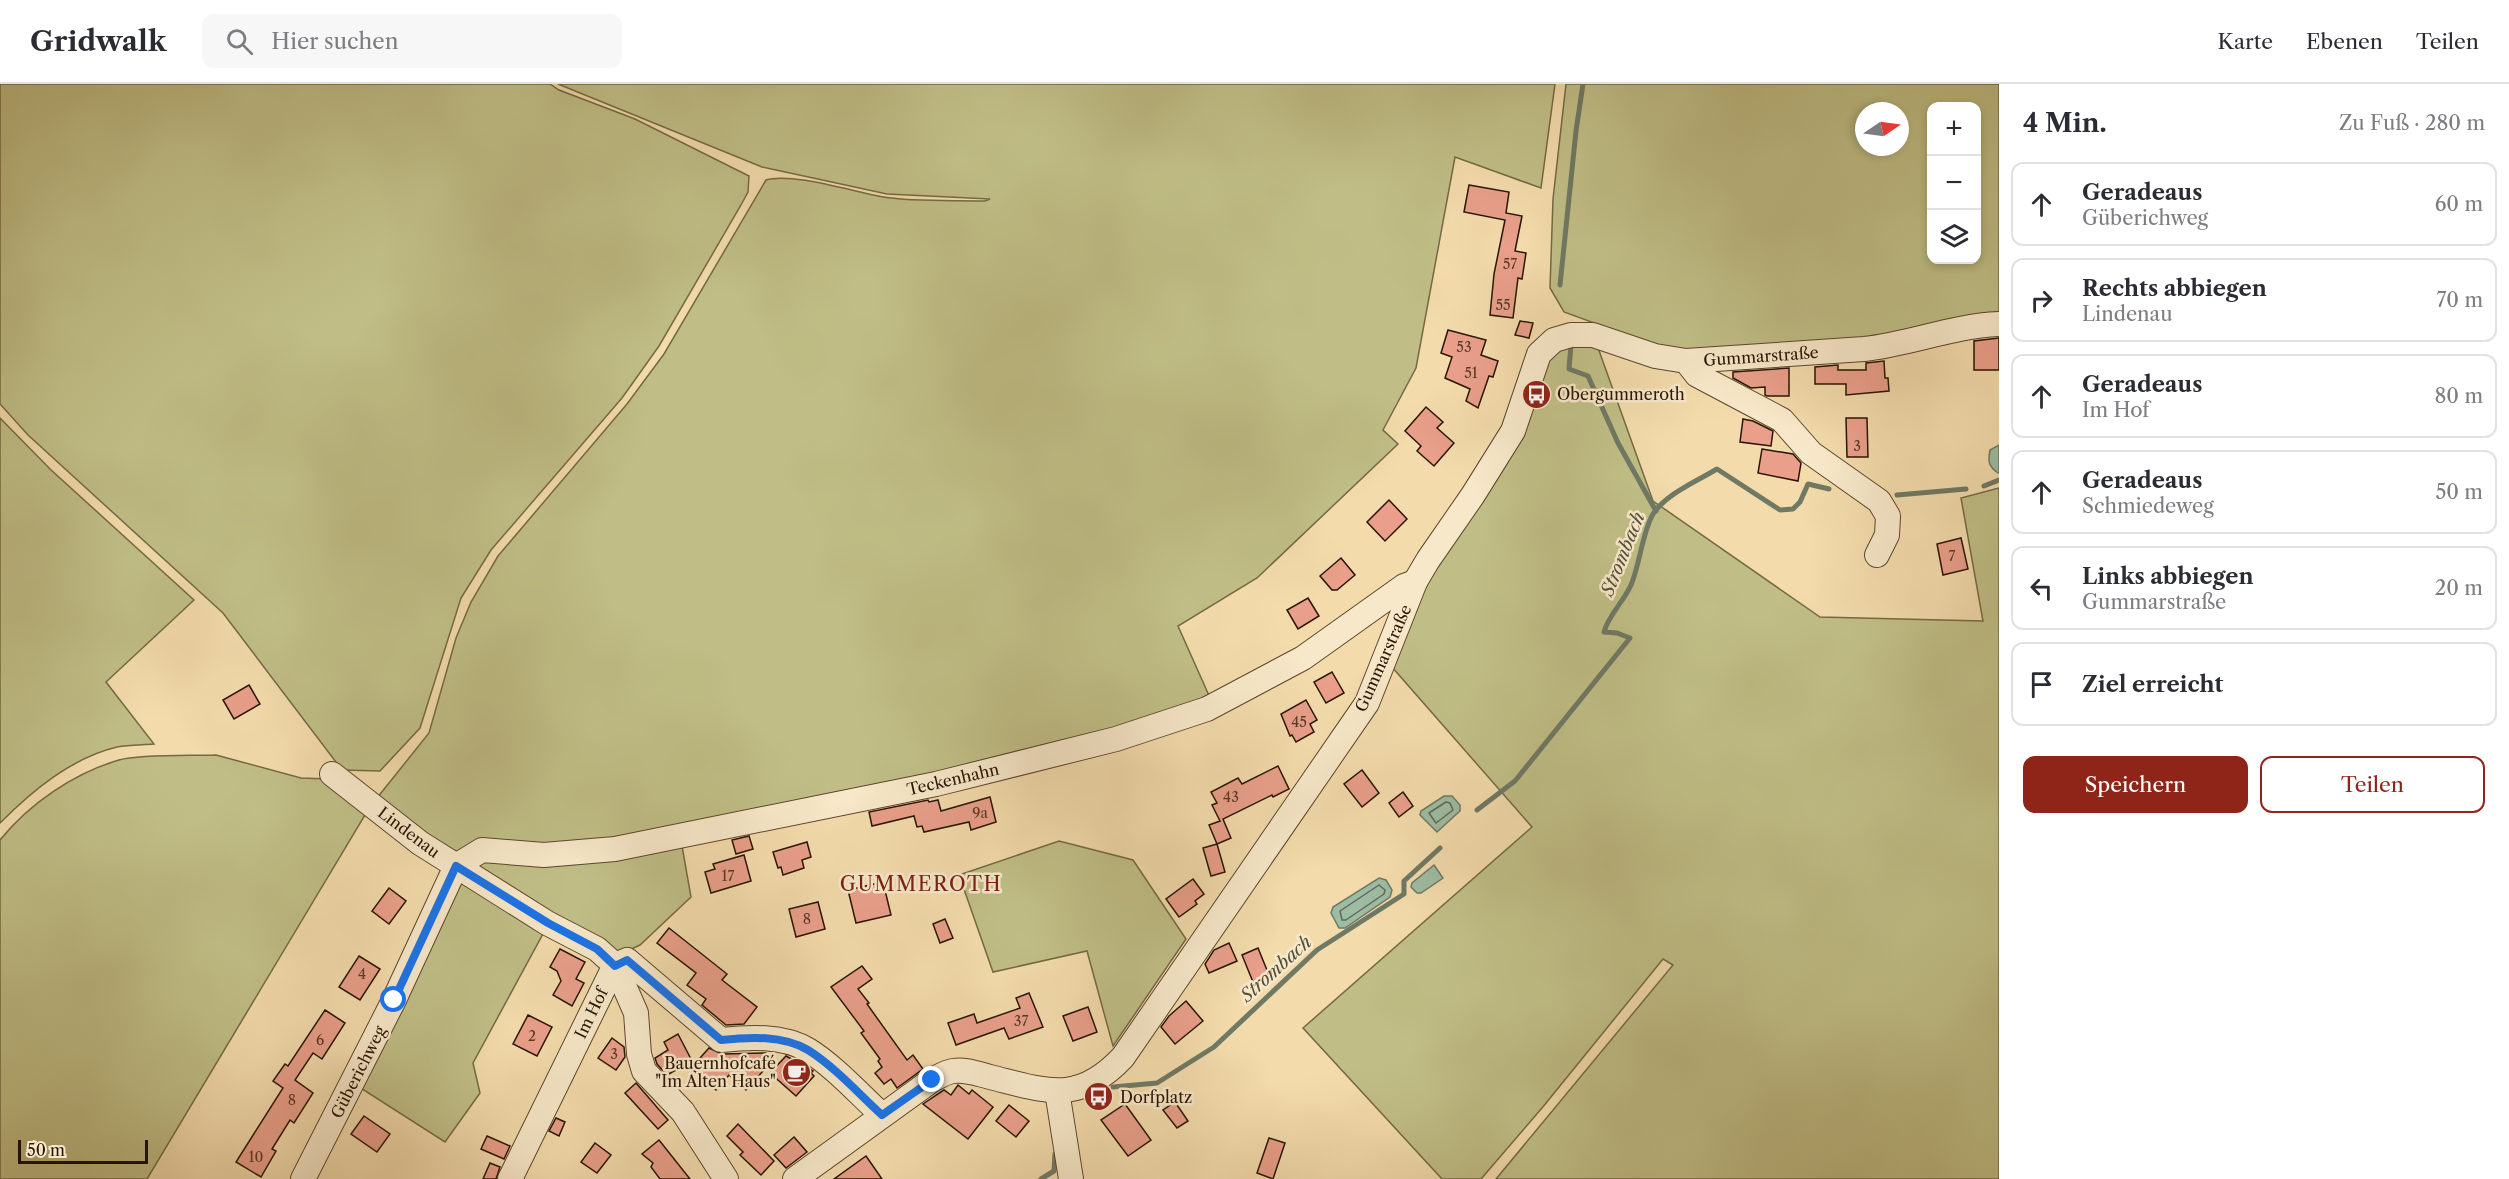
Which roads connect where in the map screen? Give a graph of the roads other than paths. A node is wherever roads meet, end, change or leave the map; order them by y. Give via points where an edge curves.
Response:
1 (1999, 324) edge
2 (1686, 361) junction
3 (1877, 555) dead end
4 (1415, 582) junction
5 (332, 774) dead end
6 (456, 866) junction
7 (615, 966) junction
8 (1056, 1091) junction
9 (882, 1115) junction
10 (303, 1179) edge
11 (510, 1179) edge
12 (726, 1179) edge
13 (795, 1179) edge
14 (1071, 1179) edge

1 - 2 street, Gummarstraße via 1946,331 1893,346
2 - 3 street via 1696,375 1782,420 1811,453 1879,501 1888,516 1887,535
2 - 4 street, Gummarstraße via 1655,356 1593,335 1554,340 1539,354 1513,431
4 - 6 street, Teckenhahn via 1303,658 1207,709 1116,739 936,784 615,849 544,855 482,850
4 - 8 street, Gummarstraße via 1367,703 1129,1048 1106,1076 1086,1086
5 - 6 street, Lindenau
6 - 7 street, Lindenau via 597,949
6 - 10 street, Güberichweg via 394,1000
7 - 9 street via 627,960 721,1040 749,1037 787,1042 808,1050
7 - 11 street, Im Hof
7 - 12 street, Lindenau via 636,1012 644,1071 683,1112
8 - 9 street, Gummarstraße via 951,1071
8 - 14 street
9 - 13 street, Gummarstraße

